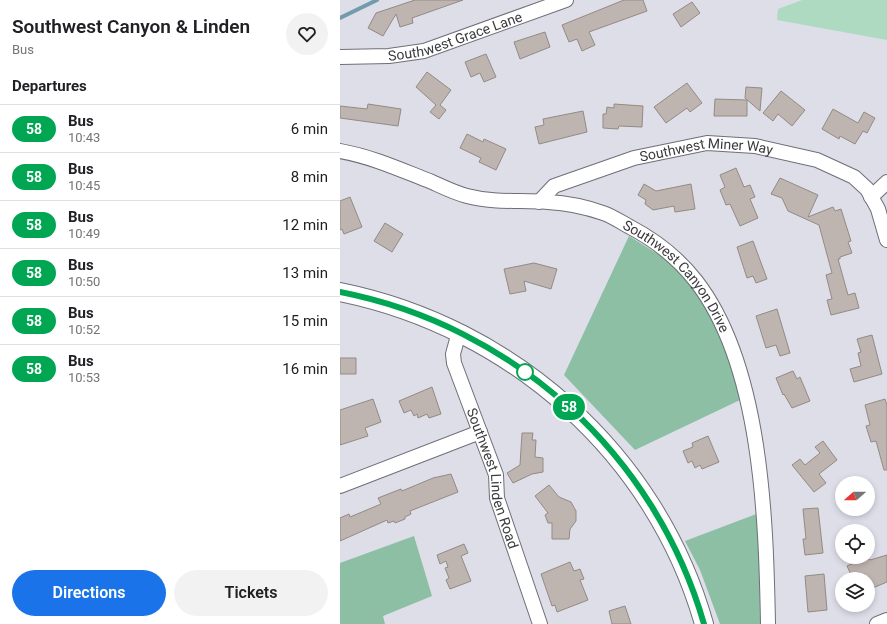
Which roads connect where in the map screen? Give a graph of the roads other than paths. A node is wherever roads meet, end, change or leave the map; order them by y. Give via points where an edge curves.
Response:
1 (566, 0) edge
2 (340, 57) edge
3 (340, 151) edge
4 (887, 182) edge
5 (871, 197) junction
6 (539, 202) junction
7 (887, 240) edge
8 (340, 292) edge
9 (459, 332) junction
10 (480, 432) junction
11 (340, 486) edge
12 (887, 620) edge
13 (540, 624) edge
14 (704, 624) edge
15 (768, 624) edge
16 (878, 624) edge

1 - 2 street, Southwest Grace Lane via 424,51 389,56
3 - 6 street, Southwest Canyon Drive via 386,162 464,196 490,201
4 - 5 street
5 - 6 street, Southwest Miner Way via 867,189 854,177 817,160 755,146 707,143 634,158 554,186
5 - 7 street, Southwest Miner Way via 881,217
6 - 15 street, Southwest Canyon Drive via 579,206 605,214 645,235 677,260 711,303 736,362 756,442 765,534
8 - 9 main road via 402,308
9 - 10 street, Southwest Linden Road via 453,354 454,363
9 - 14 main road via 499,354 557,395 611,449 652,506 674,543
10 - 11 street
10 - 13 street, Southwest Linden Road via 496,475 497,498
12 - 16 street

